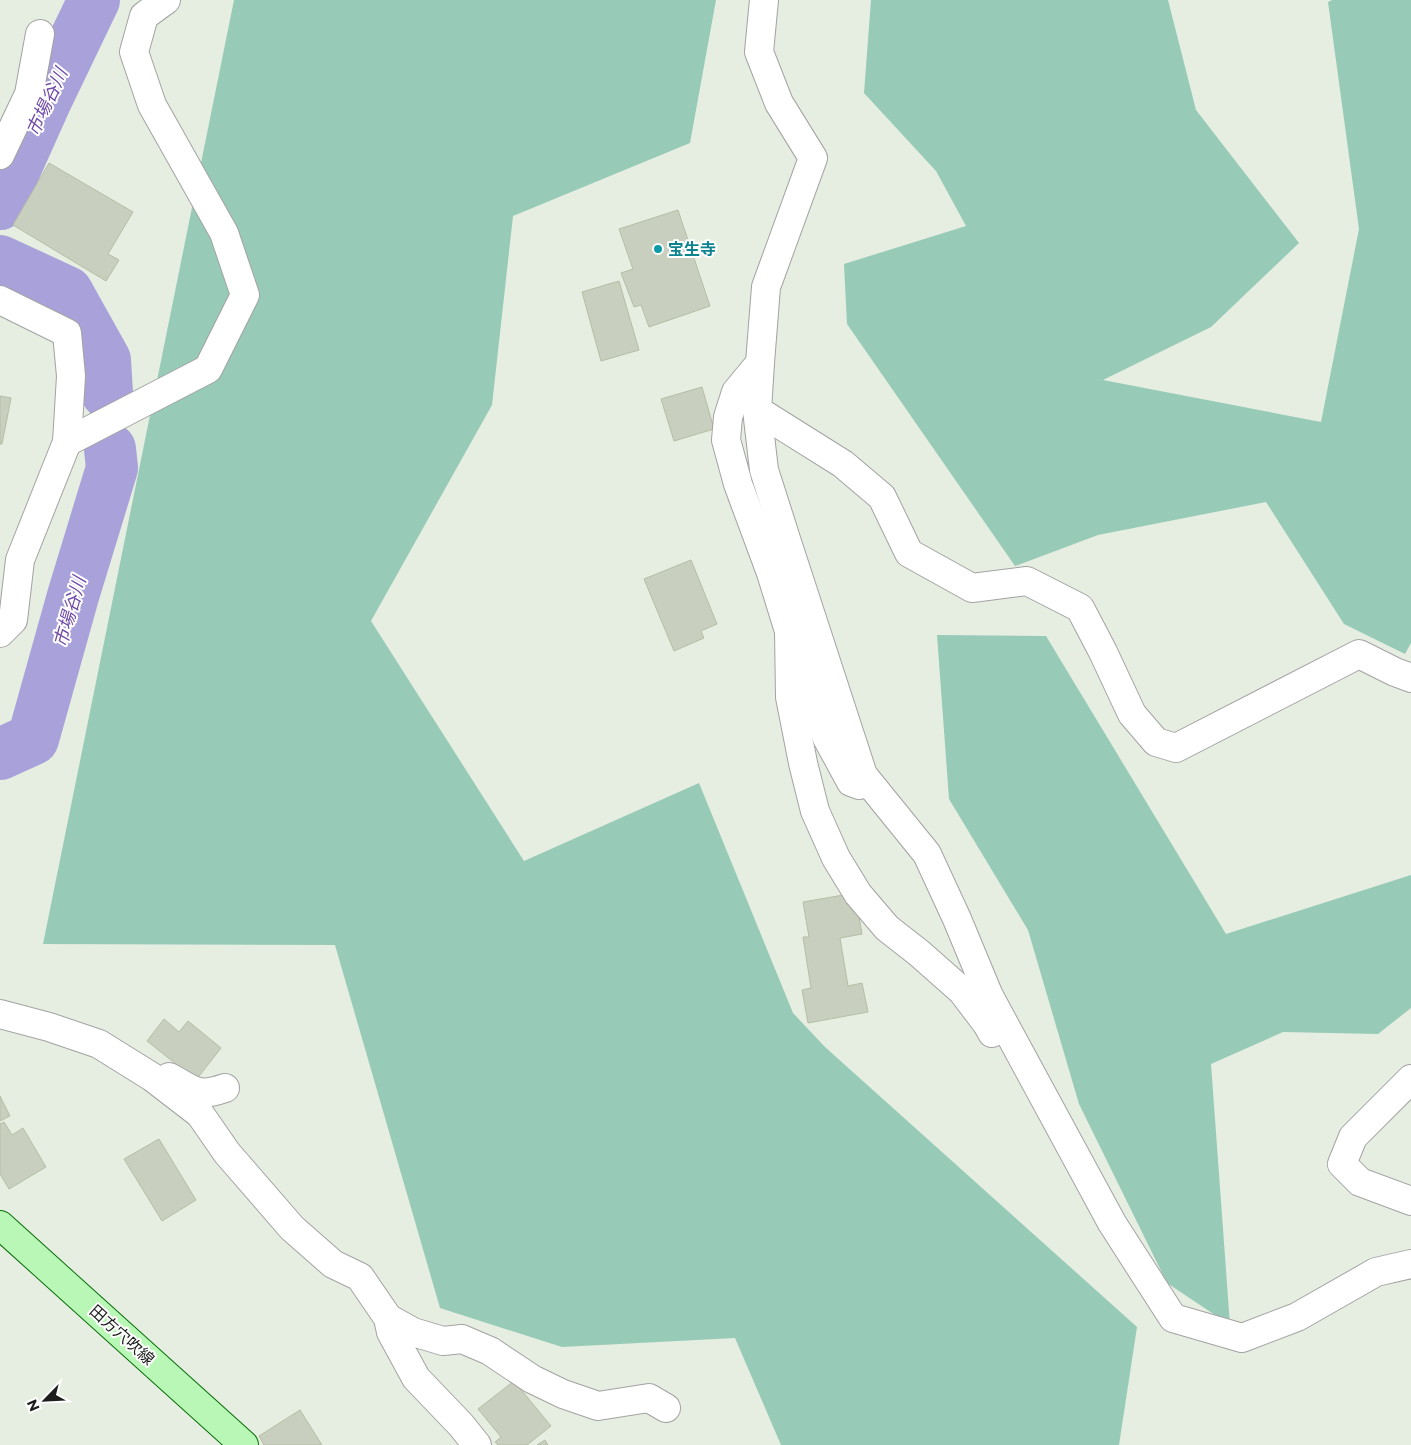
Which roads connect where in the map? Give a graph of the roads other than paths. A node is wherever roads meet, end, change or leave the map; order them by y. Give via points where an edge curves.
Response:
1 (166, 0) edge
2 (764, 0) edge
3 (40, 34) dead end
4 (0, 155) edge
5 (0, 300) edge
6 (0, 309) edge
7 (37, 318) junction
8 (760, 363) junction
9 (757, 410) junction
10 (67, 442) junction
11 (789, 631) junction
12 (0, 633) edge
13 (1411, 678) edge
14 (879, 794) junction
15 (0, 1014) edge
16 (144, 1072) junction
17 (1411, 1079) edge
18 (225, 1088) dead end
19 (1056, 1120) junction
20 (1411, 1201) edge
21 (0, 1225) edge
22 (1411, 1264) edge
23 (388, 1318) junction
24 (666, 1408) dead end
25 (244, 1445) edge
26 (477, 1445) edge

1 - 10 street via 144,16 134,52 152,105 224,233 245,295 208,369
2 - 8 street via 759,52 779,102 814,158 766,287
3 - 4 street via 29,94
5 - 7 street
6 - 7 street
7 - 10 street via 67,333 71,376
8 - 9 street
8 - 11 street via 736,392 728,417 726,440
9 - 13 street via 843,464 882,498 909,554 972,588 1027,581 1080,608 1132,714 1156,742 1176,748 1359,654
9 - 14 street via 764,470 863,775
10 - 12 street via 20,560 13,620
11 - 14 street via 827,738 850,782
11 - 19 street via 790,697 815,811 836,858 858,894 887,928 962,991 987,1024 1020,1085
14 - 19 street via 927,854 989,996
15 - 16 street via 99,1044
16 - 18 street via 170,1078 195,1092 212,1093
16 - 23 street via 200,1114 227,1153 292,1228 333,1264 360,1278
17 - 20 street via 1353,1137 1342,1164 1360,1182
19 - 22 street via 1112,1224 1173,1318 1242,1338 1296,1317 1376,1272
21 - 25 main road, 田方穴吹線
23 - 24 street via 414,1332 443,1341 462,1339 490,1352 532,1379 598,1406 649,1398
23 - 26 street via 391,1332 416,1378

